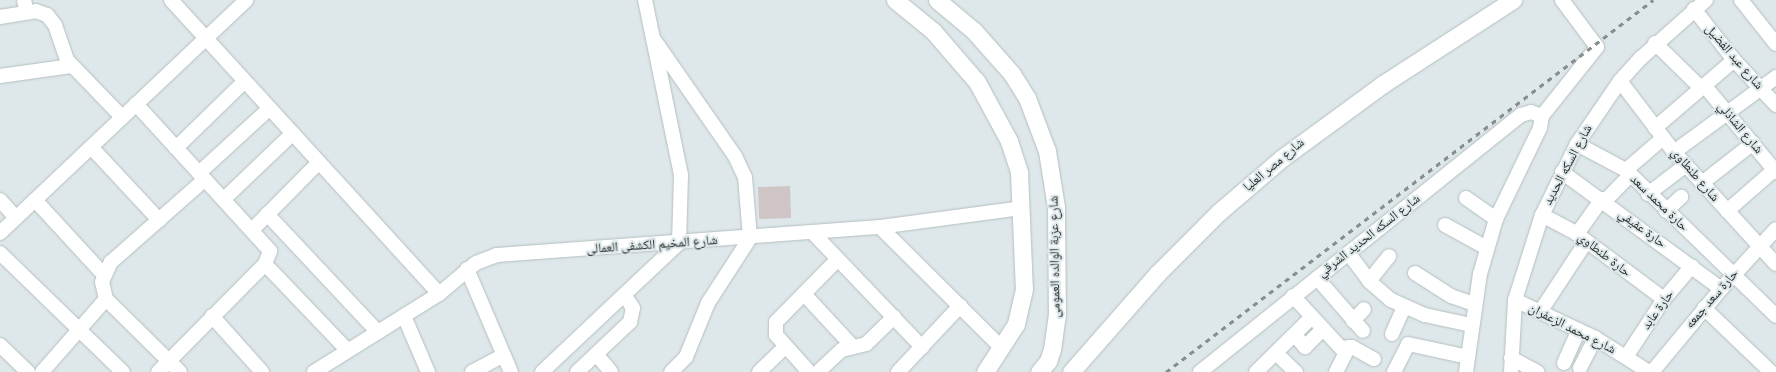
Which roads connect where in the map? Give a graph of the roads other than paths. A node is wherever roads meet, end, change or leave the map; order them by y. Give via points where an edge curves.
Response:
1 (171, 0) edge
2 (246, 0) edge
3 (645, 0) edge
4 (896, 0) edge
5 (937, 0) edge
6 (1513, 0) edge
7 (1562, 0) edge
8 (1706, 0) edge
9 (1741, 0) edge
10 (26, 6) edge
11 (1694, 9) junction
12 (950, 11) junction
13 (0, 17) edge
14 (933, 31) junction
15 (650, 34) junction
16 (206, 38) junction
17 (1655, 43) junction
18 (1776, 44) edge
19 (1734, 60) junction
20 (71, 66) junction
21 (0, 76) edge
22 (1776, 77) edge
23 (245, 81) junction
24 (1620, 81) junction
25 (1702, 86) junction
26 (1761, 88) junction
27 (136, 104) junction
28 (1776, 105) edge
29 (270, 108) junction
30 (1728, 113) junction
31 (1542, 116) junction
32 (122, 117) junction
33 (293, 133) junction
34 (1659, 133) junction
35 (1753, 143) junction
36 (1577, 144) junction
37 (91, 147) junction
38 (176, 148) junction
39 (1674, 152) junction
40 (319, 162) junction
41 (1686, 165) junction
42 (1774, 167) edge
43 (1562, 172) junction
44 (1628, 173) junction
45 (202, 176) junction
46 (1702, 183) junction
47 (1648, 194) junction
48 (1681, 197) dead end
49 (1466, 198) dead end
50 (224, 199) junction
51 (0, 200) edge
52 (35, 200) junction
53 (1603, 200) junction
54 (1022, 208) junction
55 (1666, 211) junction
56 (1727, 211) junction
57 (267, 214) junction
58 (1542, 215) junction
59 (16, 218) junction
60 (1496, 219) junction
61 (159, 220) junction
62 (1445, 225) dead end
63 (880, 228) junction
64 (1776, 229) edge
65 (252, 230) junction
66 (0, 233) edge
67 (812, 233) junction
68 (750, 238) junction
69 (1582, 238) junction
70 (679, 243) junction
71 (1760, 246) junction
72 (1487, 248) junction
73 (0, 253) edge
74 (1349, 254) junction
75 (1389, 256) dead end
76 (838, 259) junction
77 (265, 264) junction
78 (1776, 264) edge
79 (1692, 266) junction
80 (468, 270) junction
81 (1415, 273) dead end
82 (104, 275) junction
83 (1732, 275) junction
84 (1317, 278) junction
85 (1369, 280) junction
86 (1721, 289) junction
87 (439, 294) junction
88 (804, 294) junction
89 (625, 296) junction
90 (1293, 296) junction
91 (106, 299) junction
92 (1664, 299) junction
93 (1515, 300) junction
94 (1474, 304) junction
95 (960, 306) junction
96 (1404, 307) junction
97 (1704, 308) junction
98 (1364, 309) dead end
99 (1540, 312) junction
100 (212, 316) junction
101 (404, 316) junction
102 (1776, 316) edge
103 (894, 317) junction
104 (1312, 317) junction
105 (1471, 325) junction
106 (1323, 329) junction
107 (79, 330) junction
108 (1579, 330) junction
109 (378, 332) junction
110 (1392, 334) dead end
111 (1295, 335) junction
112 (1595, 338) junction
113 (0, 345) edge
114 (786, 346) junction
115 (853, 347) junction
116 (922, 347) junction
117 (1002, 348) junction
118 (1349, 348) junction
119 (348, 351) junction
120 (1276, 353) junction
121 (596, 354) junction
122 (504, 355) junction
123 (1468, 357) junction
124 (1511, 358) junction
125 (1374, 359) dead end
126 (168, 360) junction
127 (1564, 363) dead end
128 (1630, 364) edge
129 (1044, 366) edge
130 (1580, 368) dead end
131 (550, 370) edge
132 (674, 371) edge
133 (28, 372) edge
134 (42, 372) edge
135 (123, 372) edge
136 (158, 372) edge
137 (180, 372) edge
138 (262, 372) edge
139 (314, 372) edge
140 (428, 372) edge
141 (472, 372) edge
142 (511, 372) edge
143 (577, 372) edge
144 (611, 372) edge
145 (759, 372) edge
146 (809, 372) edge
147 (818, 372) edge
148 (898, 372) edge
149 (985, 372) edge
150 (1062, 372) edge
151 (1071, 372) edge
152 (1200, 372) edge
153 (1256, 372) edge
154 (1296, 372) edge
155 (1336, 372) edge
156 (1394, 372) edge
157 (1466, 372) edge
158 (1511, 372) edge
159 (1537, 372) edge
160 (1650, 372) edge
161 (1771, 372) edge

1 - 16 street
2 - 16 street
3 - 15 street
4 - 14 street
5 - 12 street, شارع عزبة الوالده العمومى
6 - 151 street, شارع مصر العليا via 1348,108 1261,176 1157,274
7 - 31 street via 1597,47
8 - 11 street, شارع السكه الحديد
9 - 18 street
10 - 13 street
10 - 20 street via 42,12 51,19
11 - 17 street, شارع السكه الحديد
11 - 19 street, شارع عبد الفضيل
12 - 14 street
12 - 129 street, شارع عزبة الوالده العمومى via 994,51 1012,74 1030,105 1047,151 1056,207 1056,326
14 - 54 street via 956,55 994,110 1019,172
15 - 68 street via 735,156 745,177
15 - 70 street via 681,175
16 - 23 street
16 - 27 street
17 - 24 street, شارع السكه الحديد
17 - 25 street, شارع الشاذلي
19 - 25 street
19 - 26 street, شارع عبد الفضيل
20 - 21 street
20 - 32 street
22 - 26 street
23 - 29 street
23 - 38 street
24 - 34 street, شارع طنطاوي
24 - 36 street, شارع السكه الحديد
25 - 30 street, شارع الشاذلي
25 - 34 street
26 - 28 street, شارع عبد الفضيل
26 - 30 street
27 - 32 street
27 - 38 street
29 - 33 street
29 - 45 street
30 - 35 street, شارع الشاذلي
30 - 39 street
31 - 60 street via 1540,128
31 - 74 street, شارع السكه الحديد الشرقي via 1531,112 1521,115
32 - 37 street
33 - 40 street
33 - 50 street
34 - 39 street, شارع طنطاوي
34 - 44 street
35 - 42 street, شارع الشاذلي
35 - 46 street
36 - 43 street, شارع السكه الحديد
36 - 44 street, حارة محمد سعد
37 - 52 street
37 - 61 street
38 - 45 street
39 - 41 street, شارع طنطاوي
40 - 57 street
40 - 87 street
41 - 46 street, شارع طنطاوي
41 - 47 street
42 - 56 street
43 - 53 street, حارة عفيفي
43 - 58 street, شارع السكه الحديد
44 - 47 street, حارة محمد سعد
44 - 53 street
45 - 50 street
45 - 61 street
46 - 56 street, شارع طنطاوي
47 - 55 street, حارة محمد سعد
48 - 55 street
49 - 60 street
50 - 65 street
51 - 59 street
52 - 59 street
52 - 82 street
53 - 69 street
53 - 79 street, حارة عفيفي
54 - 63 street, شارع المخيم الكشفى العمالى
54 - 117 street via 1024,289 1016,324
55 - 83 street, حارة محمد سعد
56 - 71 street, شارع طنطاوي
57 - 65 street
57 - 109 street
58 - 69 street, حارة طنطاوي
58 - 93 street, شارع السكه الحديد
59 - 66 street
60 - 72 street
61 - 82 street via 111,262
62 - 72 street
63 - 67 street, شارع المخيم الكشفى العمالى
63 - 95 street
64 - 71 street, حارة سعد جمعه
65 - 77 street via 270,251
67 - 68 street, شارع المخيم الكشفى العمالى
67 - 76 street
68 - 70 street, شارع المخيم الكشفى العمالى
68 - 132 street via 708,303 690,349
69 - 92 street, حارة طنطاوي
69 - 99 street
70 - 80 street, شارع المخيم الكشفى العمالى via 497,255
70 - 89 street
71 - 78 street, شارع طنطاوي
71 - 83 street, حارة سعد جمعه
72 - 94 street
73 - 107 street
74 - 84 street, شارع السكه الحديد الشرقي
74 - 85 street
75 - 85 street
76 - 88 street
76 - 103 street
77 - 100 street
77 - 119 street
79 - 86 street, حارة عفيفي
79 - 92 street, حارة عابد
80 - 87 street, شارع المخيم الكشفى العمالى
80 - 122 street
81 - 94 street via 1451,296
82 - 91 street via 102,282
83 - 86 street, حارة سعد جمعه
83 - 102 street, حارة محمد سعد
84 - 90 street, شارع السكه الحديد الشرقي
84 - 98 street via 1358,326
85 - 96 street
86 - 97 street, حارة سعد جمعه
87 - 101 street, شارع المخيم الكشفى العمالى
88 - 114 street via 776,322 776,335
88 - 115 street
89 - 121 street via 633,308 630,322
89 - 131 street
90 - 104 street
90 - 152 street, شارع السكه الحديد الشرقي
91 - 107 street
91 - 126 street
92 - 128 street, حارة عابد
93 - 99 street, شارع محمد الزعفران
93 - 124 street, شارع السكه الحديد
94 - 105 street
95 - 116 street
95 - 117 street
96 - 105 street via 1426,316
96 - 110 street
97 - 160 street, حارة سعد جمعه
97 - 161 street
99 - 108 street, شارع محمد الزعفران
100 - 126 street
100 - 138 street
101 - 109 street, شارع المخيم الكشفى العمالى
101 - 140 street
103 - 115 street via 871,340
103 - 116 street
104 - 106 street
104 - 111 street
105 - 123 street
106 - 111 street via 1305,347
106 - 118 street via 1342,348
107 - 134 street
107 - 135 street
108 - 112 street, شارع محمد الزعفران
108 - 127 street
109 - 119 street, شارع المخيم الكشفى العمالى
111 - 120 street
112 - 128 street, شارع محمد الزعفران
112 - 130 street
113 - 133 street
114 - 145 street
114 - 146 street
115 - 147 street via 842,350
116 - 148 street
117 - 149 street
118 - 125 street
118 - 155 street
119 - 139 street, شارع المخيم الكشفى العمالى
120 - 153 street
120 - 154 street
121 - 143 street
121 - 144 street
122 - 141 street
122 - 142 street
123 - 156 street via 1408,344
123 - 157 street
124 - 158 street, شارع السكه الحديد
124 - 159 street
126 - 136 street
126 - 137 street
128 - 160 street, شارع محمد الزعفران
129 - 150 street

